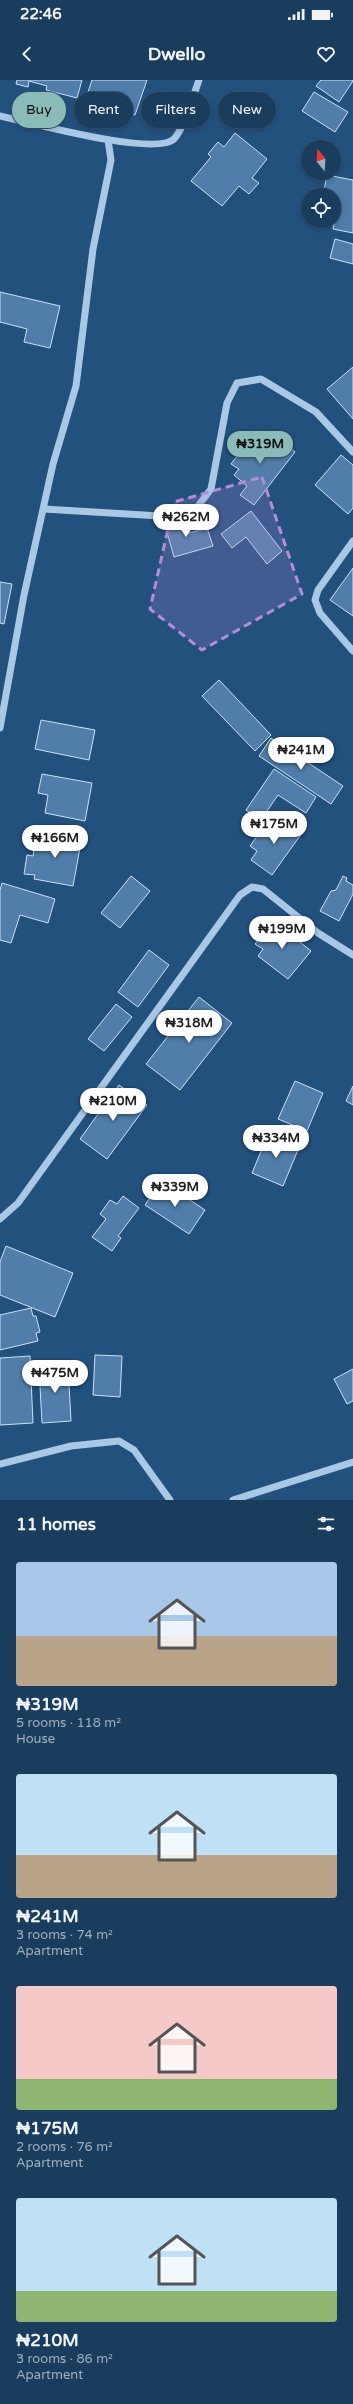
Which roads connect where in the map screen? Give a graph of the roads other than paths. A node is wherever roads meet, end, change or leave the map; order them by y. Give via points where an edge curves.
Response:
1 (199, 80) edge
2 (0, 116) edge
3 (108, 140) junction
4 (353, 452) edge
5 (44, 509) junction
6 (353, 541) edge
7 (353, 651) edge
8 (0, 728) edge
9 (353, 955) edge
10 (0, 1219) edge
11 (353, 1462) edge
12 (0, 1464) edge
13 (170, 1500) edge
14 (233, 1500) edge

1 - 3 street via 181,128 173,140 159,145
2 - 3 street
3 - 5 street via 111,160 93,248 76,386 53,464
4 - 5 street via 316,412 261,379 237,382 227,403 211,489 195,510 160,516
5 - 8 street via 24,595
6 - 7 street via 318,590 315,600 320,613
9 - 10 street via 318,933 263,889 252,887 240,895 18,1203
11 - 14 street
12 - 13 street via 71,1446 119,1441 134,1450

